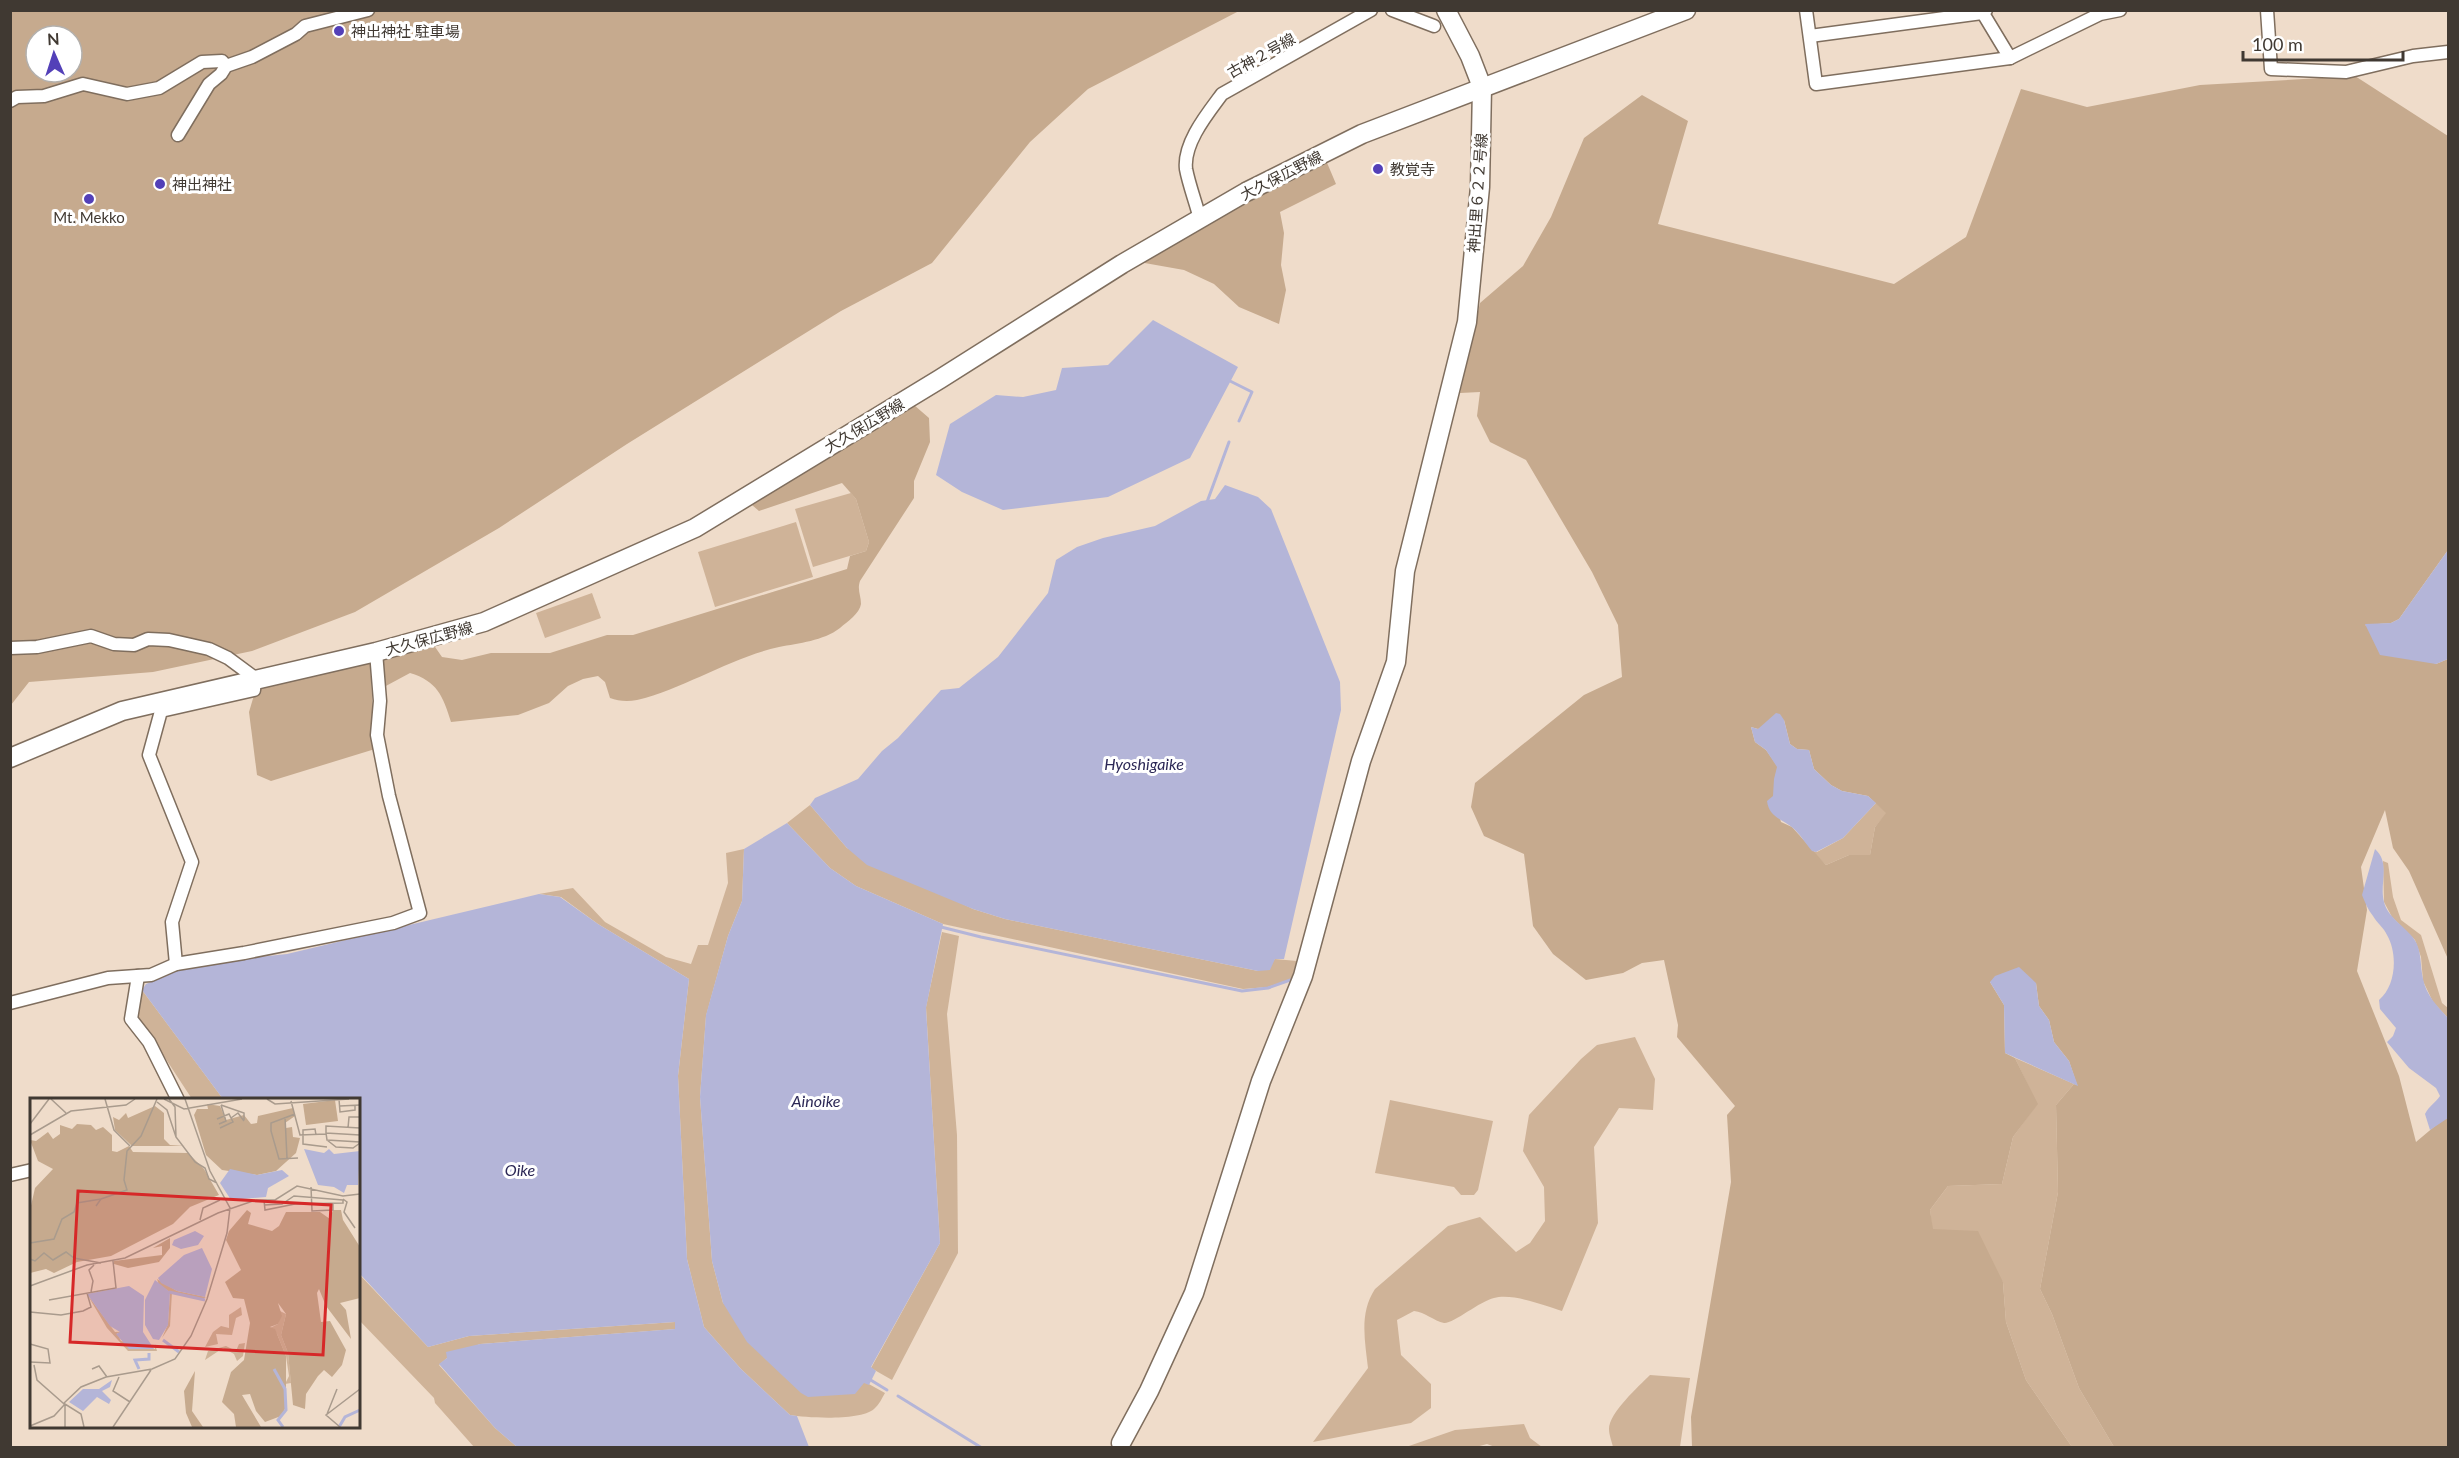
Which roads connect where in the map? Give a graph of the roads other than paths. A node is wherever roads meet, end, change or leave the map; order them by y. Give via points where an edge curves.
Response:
1 (368, 10) edge
2 (1371, 10) edge
3 (1392, 10) edge
4 (1446, 10) edge
5 (1686, 10) edge
6 (1806, 10) edge
7 (2120, 10) edge
8 (2267, 10) edge
9 (1983, 11) edge
10 (1434, 26) dead end
11 (1810, 36) junction
12 (2448, 52) edge
13 (2010, 58) junction
14 (226, 66) junction
15 (1482, 87) junction
16 (10, 101) edge
17 (178, 135) dead end
18 (1200, 219) junction
19 (10, 648) edge
20 (376, 652) junction
21 (255, 678) junction
22 (10, 758) edge
23 (176, 964) junction
24 (138, 976) junction
25 (10, 1003) edge
26 (177, 1098) edge
27 (30, 1170) edge
28 (10, 1175) edge
29 (1119, 1445) edge

1 - 14 street via 305,26 252,57
2 - 18 street, 古神２号線 via 1222,93 1190,146 1186,167
3 - 10 street
4 - 15 street
5 - 15 street, 大久保広野線
6 - 11 street
7 - 13 street via 2100,14
8 - 12 street via 2271,69 2346,72
9 - 11 street
9 - 13 street
11 - 13 street via 1816,84
14 - 16 street via 222,61 202,62 159,88 127,94 83,84
14 - 17 street via 209,84
15 - 18 street, 大久保広野線 via 1362,134
15 - 29 street, 神出里６２２号線 via 1480,187 1467,322 1405,571 1396,662 1362,761 1303,976 1241,1139 1194,1293 1149,1391
18 - 20 street, 大久保広野線 via 695,528 484,622
19 - 21 street via 91,636 114,644 169,640 209,649
20 - 21 street, 大久保広野線
20 - 23 street via 380,701 377,735 420,913 393,923
21 - 22 street, 大久保広野線 via 122,711
21 - 23 street via 254,690 161,711 149,755 192,862 172,922
23 - 24 street
24 - 25 street via 108,978
24 - 26 street via 131,1019 149,1042
27 - 28 street

